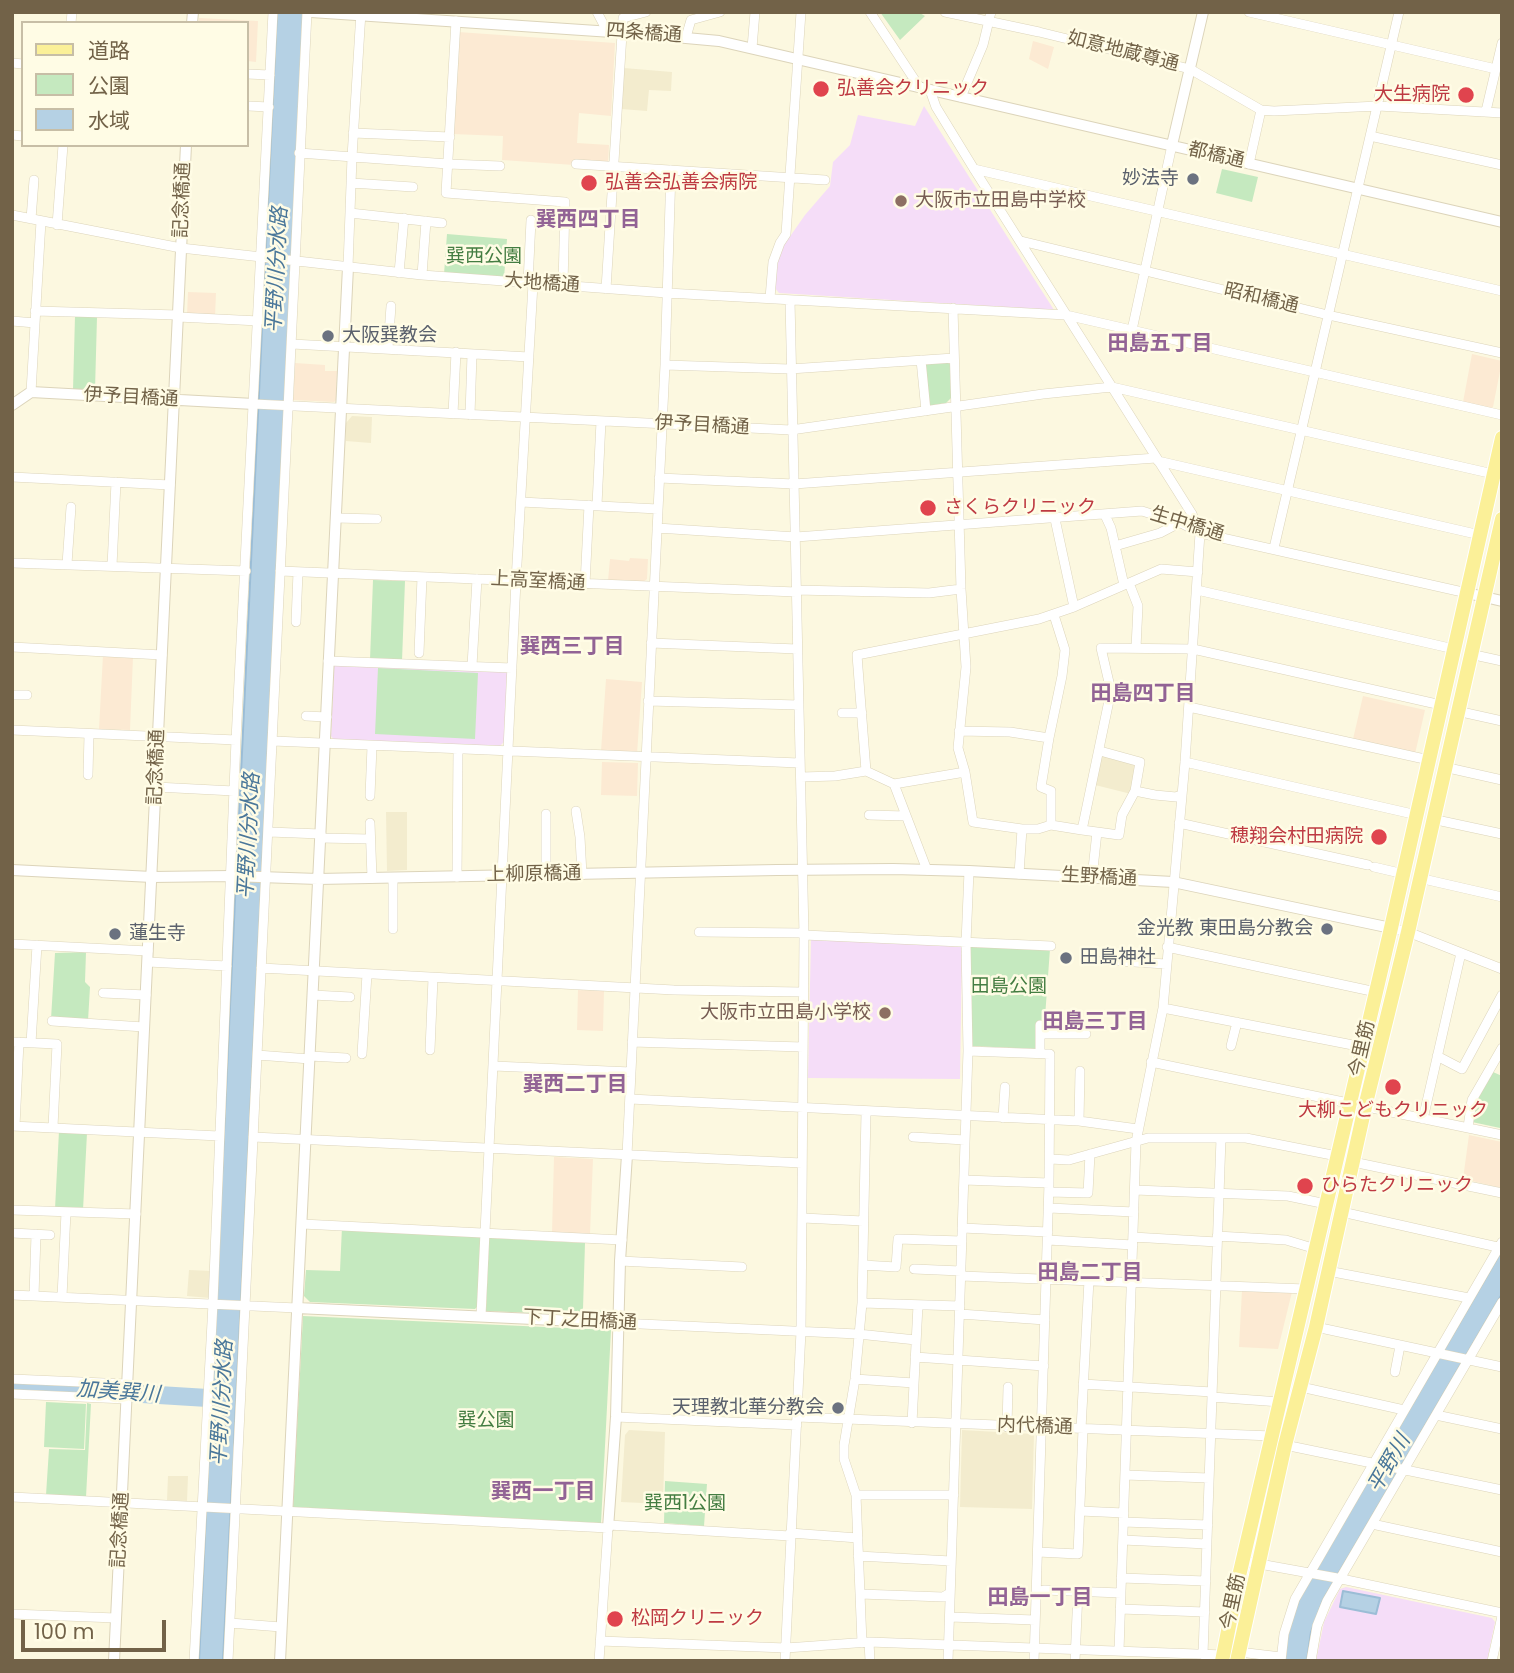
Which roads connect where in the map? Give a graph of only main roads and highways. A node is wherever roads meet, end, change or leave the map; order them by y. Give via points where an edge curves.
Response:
1 (1502, 438) edge
2 (1498, 475) edge
3 (1502, 519) edge
4 (1499, 540) edge
5 (1230, 1657) edge

1 - 2 main road, 今里筋
2 - 5 main road, 今里筋 via 1480,535 1243,1562
3 - 4 main road, 今里筋
4 - 5 main road, 今里筋 via 1316,1327

